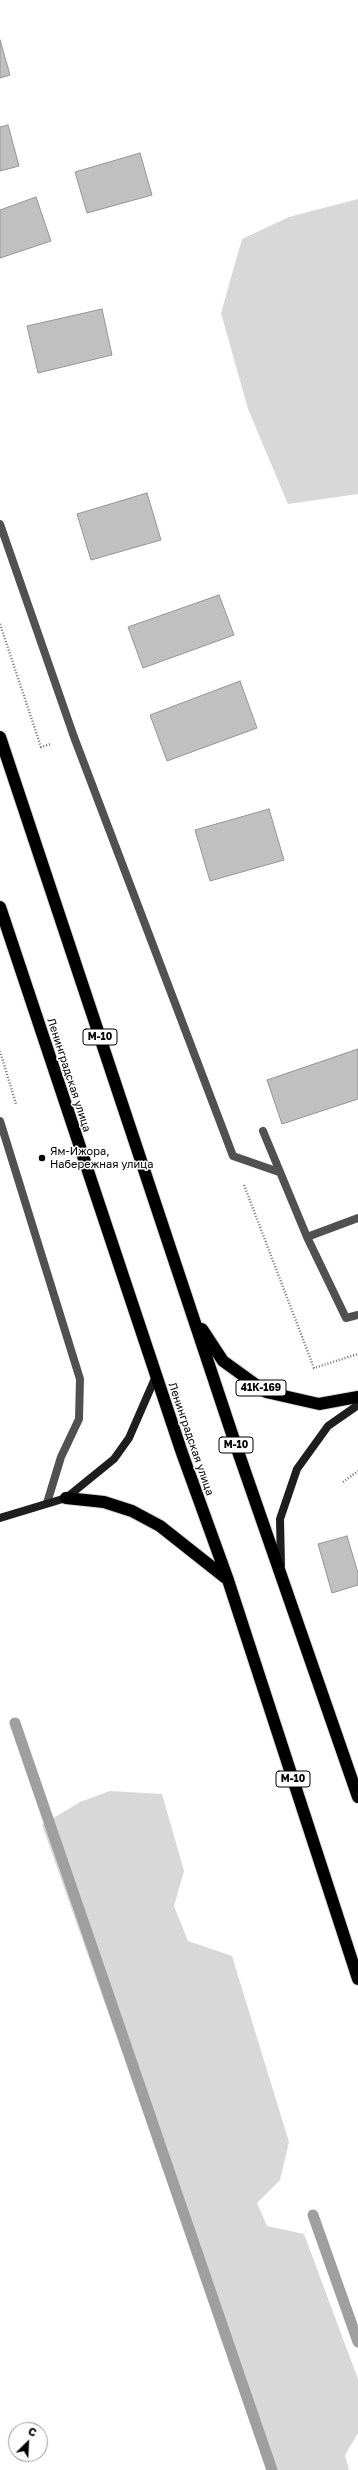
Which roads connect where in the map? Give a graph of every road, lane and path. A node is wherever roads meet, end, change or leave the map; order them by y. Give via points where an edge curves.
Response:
1 (0, 524) edge
2 (0, 624) edge
3 (0, 737) edge
4 (41, 747) dead end
5 (0, 907) edge
6 (0, 1051) edge
7 (17, 1106) dead end
8 (0, 1121) edge
9 (263, 1131) dead end
10 (233, 1156) junction
11 (280, 1172) junction
12 (358, 1218) edge
13 (307, 1237) junction
14 (358, 1315) edge
15 (194, 1317) junction
16 (358, 1354) edge
17 (156, 1376) junction
18 (358, 1397) edge
19 (358, 1405) edge
20 (358, 1471) edge
21 (343, 1482) dead end
22 (66, 1498) junction
23 (47, 1503) junction
24 (0, 1518) edge
25 (281, 1572) junction
26 (228, 1580) junction
27 (358, 1798) edge
28 (358, 1979) edge

1 - 10 lane via 74,737
2 - 4 path
3 - 15 highway, М-10
5 - 17 highway, Ленинградская улица / М-10
6 - 7 path
8 - 23 lane via 80,1379 79,1419 61,1457
9 - 11 lane
10 - 11 lane
10 - 16 path via 314,1368
11 - 13 lane
12 - 13 lane
13 - 14 lane via 346,1318
15 - 18 highway, 41К-169 via 223,1361 266,1392 319,1404
15 - 25 highway, М-10
17 - 22 street via 134,1427 118,1454
17 - 26 highway, Ленинградская улица / М-10
19 - 25 street via 328,1426 297,1469 280,1519
20 - 21 path
22 - 23 street
22 - 26 highway via 104,1502 132,1511 160,1526
23 - 24 street
25 - 27 highway, М-10
26 - 28 highway, Ленинградская улица / М-10

